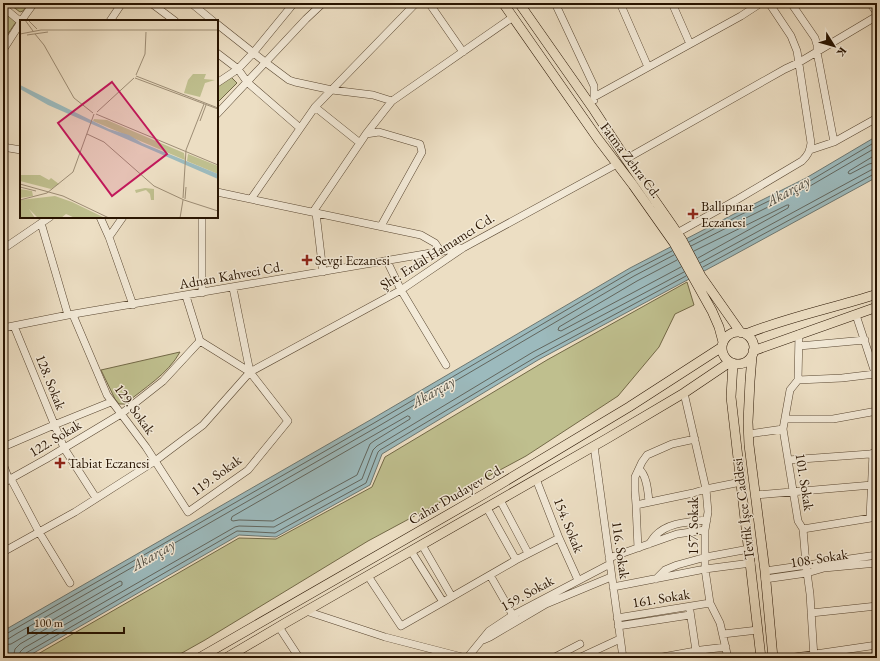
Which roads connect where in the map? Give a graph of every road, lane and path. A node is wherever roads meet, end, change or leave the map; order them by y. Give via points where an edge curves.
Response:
1 (34, 3) edge
2 (122, 3) edge
3 (151, 3) edge
4 (190, 3) edge
5 (294, 3) edge
6 (323, 3) edge
7 (416, 3) edge
8 (429, 3) edge
9 (503, 3) edge
10 (519, 3) edge
11 (555, 3) edge
12 (620, 3) edge
13 (672, 3) edge
14 (761, 3) edge
15 (769, 3) edge
16 (791, 3) edge
17 (870, 3) edge
18 (3, 7) edge
19 (877, 13) edge
20 (877, 16) edge
21 (512, 17) junction
22 (204, 18) edge
23 (20, 20) edge
24 (22, 20) edge
25 (111, 20) edge
26 (174, 20) edge
27 (20, 23) edge
28 (218, 25) edge
29 (690, 44) junction
30 (3, 50) edge
31 (463, 52) junction
32 (817, 52) junction
33 (253, 53) junction
34 (218, 54) edge
35 (265, 62) junction
36 (798, 63) junction
37 (648, 66) junction
38 (238, 69) junction
39 (218, 82) edge
40 (247, 82) junction
41 (332, 90) junction
42 (594, 97) junction
43 (392, 101) junction
44 (315, 107) junction
45 (594, 110) junction
46 (218, 113) edge
47 (877, 118) edge
48 (300, 128) junction
49 (366, 134) junction
50 (834, 142) junction
51 (360, 143) junction
52 (3, 147) edge
53 (18, 150) edge
54 (810, 150) junction
55 (626, 159) junction
56 (617, 164) junction
57 (218, 192) edge
58 (251, 199) junction
59 (315, 212) junction
60 (48, 218) edge
61 (100, 218) edge
62 (122, 218) edge
63 (202, 218) edge
64 (41, 223) junction
65 (381, 226) junction
66 (109, 237) junction
67 (677, 239) junction
68 (463, 248) junction
69 (3, 249) edge
70 (441, 252) junction
71 (387, 261) junction
72 (323, 272) junction
73 (698, 278) junction
74 (233, 288) junction
75 (401, 290) junction
76 (202, 293) junction
77 (877, 294) edge
78 (186, 296) junction
79 (133, 305) junction
80 (877, 307) edge
81 (856, 314) junction
82 (70, 315) junction
83 (14, 326) junction
84 (3, 328) edge
85 (744, 334) junction
86 (799, 334) junction
87 (865, 340) junction
88 (200, 341) junction
89 (723, 344) junction
90 (799, 346) junction
91 (752, 353) junction
92 (732, 363) junction
93 (446, 365) dead end
94 (250, 372) junction
95 (876, 377) edge
96 (798, 380) junction
97 (684, 393) junction
98 (111, 402) junction
99 (877, 410) edge
100 (121, 414) junction
101 (785, 419) junction
102 (54, 425) junction
103 (783, 429) junction
104 (749, 434) junction
105 (694, 439) junction
106 (594, 446) junction
107 (3, 447) edge
108 (64, 448) junction
109 (875, 452) edge
110 (788, 460) junction
111 (155, 461) junction
112 (3, 464) edge
113 (639, 469) junction
114 (536, 479) junction
115 (8, 481) edge
116 (741, 482) junction
117 (872, 486) junction
118 (706, 488) junction
119 (793, 491) junction
120 (755, 495) junction
121 (96, 498) junction
122 (500, 500) junction
123 (649, 502) junction
124 (636, 505) junction
125 (487, 508) junction
126 (188, 512) joint
127 (873, 518) edge
128 (707, 520) junction
129 (803, 529) junction
130 (705, 530) junction
131 (39, 532) junction
132 (559, 538) junction
133 (649, 544) junction
134 (422, 545) junction
135 (638, 548) junction
136 (749, 549) junction
137 (411, 551) junction
138 (3, 552) edge
139 (528, 554) junction
140 (877, 555) edge
141 (706, 557) junction
142 (516, 560) junction
143 (609, 561) junction
144 (751, 563) junction
145 (877, 563) edge
146 (806, 565) junction
147 (705, 569) junction
148 (807, 573) junction
149 (490, 575) junction
150 (765, 575) junction
151 (368, 576) junction
152 (611, 577) junction
153 (656, 579) junction
154 (578, 580) junction
155 (70, 583) dead end
156 (613, 587) junction
157 (452, 597) junction
158 (443, 602) junction
159 (767, 602) junction
160 (710, 603) junction
161 (755, 603) junction
162 (877, 606) edge
163 (689, 607) junction
164 (306, 611) junction
165 (811, 613) junction
166 (690, 615) junction
167 (514, 618) junction
168 (617, 618) junction
169 (401, 626) junction
170 (618, 626) junction
171 (279, 627) junction
172 (758, 630) junction
173 (723, 634) junction
174 (395, 639) junction
175 (620, 639) junction
176 (580, 644) dead end
177 (877, 645) edge
178 (726, 646) junction
179 (700, 653) edge
180 (814, 656) edge
181 (199, 658) edge
182 (226, 658) edge
183 (303, 658) edge
184 (466, 658) edge
185 (553, 658) edge
186 (579, 658) edge
187 (623, 658) edge
188 (657, 658) edge
189 (728, 658) edge
190 (761, 658) edge
191 (773, 658) edge
192 (788, 658) edge

1 - 24 street
2 - 25 street
3 - 26 street
4 - 22 street
5 - 33 street
6 - 35 street
7 - 41 street
8 - 31 street
9 - 21 main road, Fatma Zehra Cd.
10 - 45 main road, Fatma Zehra Cd.
11 - 42 street via 594,86
12 - 37 street
13 - 29 street
14 - 29 street
15 - 36 street via 791,36 797,51
16 - 32 street via 815,38
17 - 19 street
18 - 23 street
20 - 32 street
21 - 31 street
21 - 56 main road, Fatma Zehra Cd.
27 - 30 street
28 - 33 street
29 - 37 street
31 - 43 street
32 - 36 street
32 - 50 street
33 - 35 street
33 - 38 street
34 - 38 street
35 - 40 street
35 - 41 street via 289,80
36 - 54 street
36 - 55 street
37 - 42 street
38 - 39 street
38 - 40 street
40 - 46 street
40 - 48 street
41 - 43 street via 373,95
41 - 44 street
42 - 45 street
43 - 49 street
44 - 48 street
44 - 51 street
45 - 55 main road, Fatma Zehra Cd.
47 - 50 street
48 - 58 street
49 - 51 street
49 - 65 street via 379,132 420,144 422,152
50 - 54 street
51 - 59 street
52 - 53 street
54 - 67 street via 802,161
55 - 56 main road
55 - 67 main road, Fatma Zehra Cd.
56 - 67 main road, Fatma Zehra Cd.
56 - 68 street, Şht. Erdal Hamamcı Cd.
57 - 58 street
58 - 59 street
59 - 65 street
59 - 72 street
60 - 64 street
61 - 66 street
62 - 66 street
63 - 76 street
64 - 69 street
64 - 82 street, 129. Sokak
65 - 70 street via 421,235 435,243
66 - 79 street
67 - 73 main road, Fatma Zehra Cd.
68 - 70 street, Adnan Kahveci Cd.
68 - 75 street, Şht. Erdal Hamamcı Cd.
70 - 71 street, Adnan Kahveci Cd.
71 - 72 street, Adnan Kahveci Cd.
71 - 75 street
72 - 74 street, Adnan Kahveci Cd.
73 - 85 main road, Fatma Zehra Cd.
73 - 89 main road, Fatma Zehra Cd. via 719,327
74 - 76 street, Adnan Kahveci Cd.
74 - 94 street
75 - 93 street
75 - 94 street, Şht. Erdal Hamamcı Cd.
76 - 78 street, Adnan Kahveci Cd.
77 - 85 main road
78 - 79 street, Adnan Kahveci Cd.
78 - 88 street
79 - 82 street, Adnan Kahveci Cd.
80 - 81 main road
81 - 86 main road
81 - 87 street
82 - 83 street, Adnan Kahveci Cd.
82 - 98 street, 129. Sokak
83 - 84 street, Adnan Kahveci Cd.
83 - 102 street, 128. Sokak
85 - 89 main road via 731,334 726,337
85 - 91 main road via 752,342
86 - 90 street, 101. Sokak
86 - 91 main road
87 - 90 street
87 - 95 street
88 - 94 street
88 - 100 street, 122. Sokak via 163,381
89 - 92 main road via 724,356
89 - 181 main road, Cahar Dudayev Cd. via 630,407
90 - 96 street, 101. Sokak
91 - 92 main road via 744,363
91 - 104 main road, Tevfik İşce Caddesi
92 - 97 main road, Cahar Dudayev Cd.
92 - 116 main road, Tevfik İşce Caddesi via 731,397
94 - 111 street, Şht. Erdal Hamamcı Cd. via 203,425
94 - 126 street, 119. Sokak via 288,422 248,470
95 - 96 street
96 - 101 street, 101. Sokak via 790,390
97 - 105 street, 157. Sokak
97 - 106 main road, Cahar Dudayev Cd.
98 - 100 street, 129. Sokak
98 - 102 street
99 - 101 street via 833,418
100 - 108 street, 122. Sokak
100 - 111 street, 129. Sokak
101 - 103 street, 101. Sokak
102 - 107 street
102 - 108 street, 128. Sokak
103 - 104 street
103 - 110 street, 101. Sokak
104 - 120 main road, Tevfik İşce Caddesi
105 - 113 street via 672,444 647,455
105 - 118 street, 157. Sokak
106 - 114 main road, Cahar Dudayev Cd.
106 - 143 street, 116. Sokak
108 - 115 street, 122. Sokak
108 - 121 street, 128. Sokak
109 - 110 street
109 - 117 street
110 - 119 street, 101. Sokak
111 - 121 street, Şht. Erdal Hamamcı Cd.
111 - 126 street, 129. Sokak
112 - 115 street
113 - 123 street via 645,476
113 - 124 street via 635,478
114 - 122 main road, Cahar Dudayev Cd.
114 - 132 street, 154. Sokak
115 - 131 street
116 - 118 street
116 - 136 main road, Tevfik İşce Caddesi
117 - 119 street
117 - 127 street
118 - 123 street
118 - 128 street, 157. Sokak
119 - 120 street
119 - 129 street, 101. Sokak via 798,521
120 - 150 main road, Tevfik İşce Caddesi
121 - 131 street, Şht. Erdal Hamamcı Cd.
122 - 125 main road, Cahar Dudayev Cd.
122 - 139 street
123 - 124 street
124 - 135 street
125 - 134 main road, Cahar Dudayev Cd.
125 - 142 street
127 - 129 street
128 - 130 street, 157. Sokak
128 - 133 street via 669,527 661,531
129 - 146 street, 101. Sokak
130 - 133 street, 159. Sokak via 677,534
130 - 141 street, 157. Sokak
131 - 138 street, Şht. Erdal Hamamcı Cd.
131 - 155 street
132 - 139 street
132 - 154 street, 154. Sokak
133 - 135 street, 159. Sokak
134 - 137 main road, Cahar Dudayev Cd.
134 - 157 street
135 - 143 street, 159. Sokak
136 - 141 street
136 - 144 main road, Tevfik İşce Caddesi
137 - 151 main road, Cahar Dudayev Cd.
137 - 158 street
139 - 142 street
140 - 146 street
141 - 147 street, 157. Sokak
141 - 153 street via 665,570
142 - 149 street
143 - 152 street, 116. Sokak
143 - 154 street, 159. Sokak
144 - 147 street
144 - 161 main road, Tevfik İşce Caddesi
145 - 148 street, 108. Sokak via 824,568
146 - 148 street, 101. Sokak
146 - 150 street
147 - 153 street
147 - 160 street, 157. Sokak
148 - 150 street, 108. Sokak
148 - 165 street, 101. Sokak
149 - 157 street
149 - 167 street
150 - 159 main road, Tevfik İşce Caddesi
151 - 164 main road, Cahar Dudayev Cd.
151 - 169 street
152 - 156 street, 116. Sokak
152 - 167 street
153 - 156 street
154 - 167 street, 159. Sokak
156 - 168 street, 116. Sokak
157 - 158 street
158 - 169 street
159 - 161 main road
159 - 191 main road, Tevfik İşce Caddesi
160 - 163 street, 161. Sokak
160 - 173 street, 157. Sokak
161 - 172 main road, Tevfik İşce Caddesi
162 - 165 street
163 - 166 street
163 - 168 street, 161. Sokak
164 - 171 main road, Cahar Dudayev Cd.
164 - 174 street
165 - 180 street, 101. Sokak
166 - 170 street
166 - 179 street
167 - 184 street, 159. Sokak via 489,631
168 - 170 street, 116. Sokak
169 - 174 street
170 - 175 street, 116. Sokak
171 - 182 main road, Cahar Dudayev Cd.
171 - 183 street via 298,656
172 - 173 street
172 - 190 main road, Tevfik İşce Caddesi
173 - 178 street, 157. Sokak
174 - 184 street
175 - 186 street
175 - 187 street, 116. Sokak
176 - 185 street
177 - 180 street
178 - 179 street
178 - 189 street, 157. Sokak
179 - 188 street
180 - 192 street

